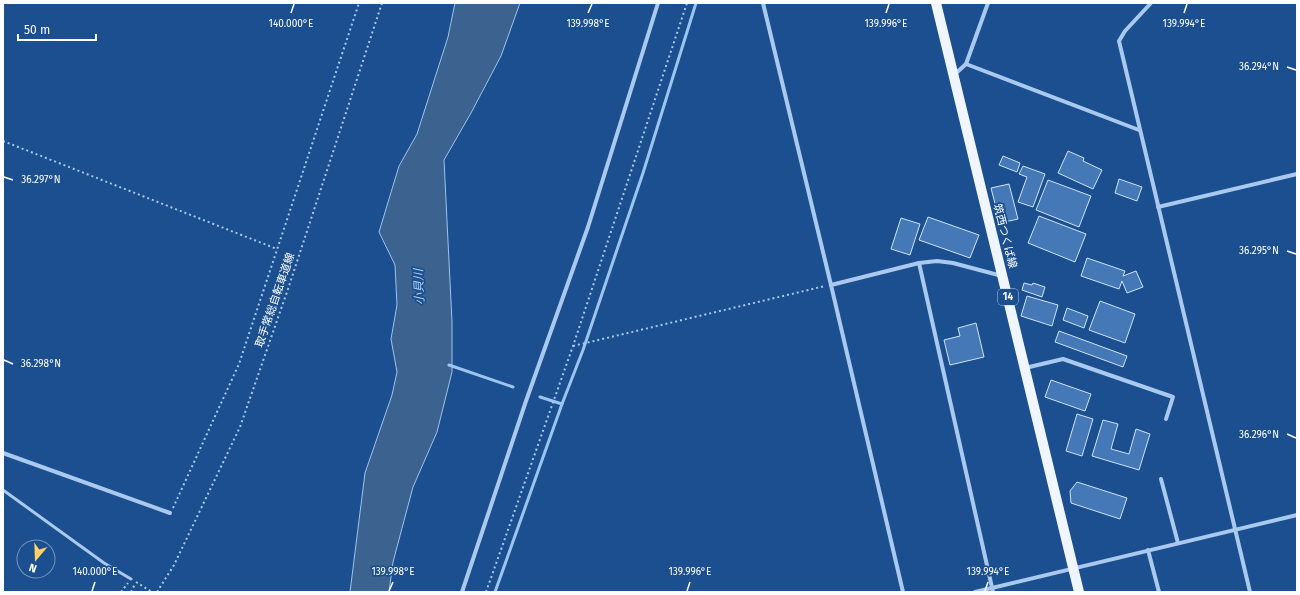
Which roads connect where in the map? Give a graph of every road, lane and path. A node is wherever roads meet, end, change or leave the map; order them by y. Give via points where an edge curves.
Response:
1 (359, 3) edge
2 (382, 3) edge
3 (658, 3) edge
4 (687, 3) edge
5 (763, 3) edge
6 (936, 3) edge
7 (988, 3) edge
8 (1151, 3) edge
9 (966, 64) junction
10 (954, 75) junction
11 (1139, 130) junction
12 (3, 141) edge
13 (1297, 174) edge
14 (1158, 207) junction
15 (278, 249) junction
16 (919, 263) junction
17 (1002, 276) junction
18 (831, 285) junction
19 (573, 346) junction
20 (1025, 368) junction
21 (1166, 419) dead end
22 (3, 453) edge
23 (1161, 479) dead end
24 (3, 490) edge
25 (170, 513) joint
26 (1297, 516) edge
27 (1235, 530) junction
28 (1178, 543) junction
29 (1148, 550) junction
30 (1073, 569) junction
31 (131, 579) joint
32 (136, 582) dead end
33 (993, 590) edge
34 (121, 592) edge
35 (152, 592) edge
36 (158, 592) edge
37 (462, 592) edge
38 (486, 592) edge
39 (903, 592) edge
40 (975, 592) edge
41 (1079, 592) edge
42 (1159, 592) edge
43 (1250, 592) edge

1 - 15 path
2 - 36 path, 取手常総自転車道線 via 288,290 240,427 174,565
3 - 37 street via 588,227
4 - 19 path
5 - 18 street
6 - 10 main road, 筑西つくば線 / 14
7 - 9 street
8 - 11 street via 1119,41
9 - 10 street
9 - 11 street
10 - 17 main road, 筑西つくば線 / 14
11 - 14 street
12 - 15 path
13 - 14 street
14 - 27 street
15 - 25 path via 239,364
16 - 17 street via 953,263
16 - 18 street
16 - 33 street
17 - 20 main road, 筑西つくば線 / 14
18 - 19 path
18 - 39 street
19 - 38 path
20 - 21 street via 1063,359 1173,397
20 - 30 main road, 筑西つくば線 / 14
22 - 25 street
23 - 28 street
24 - 31 lane via 104,563
26 - 27 street
27 - 28 street
27 - 43 street
28 - 29 street
29 - 30 street
29 - 42 street
30 - 33 street
30 - 41 main road, 筑西つくば線 / 14
31 - 34 path
32 - 35 path
33 - 40 street

